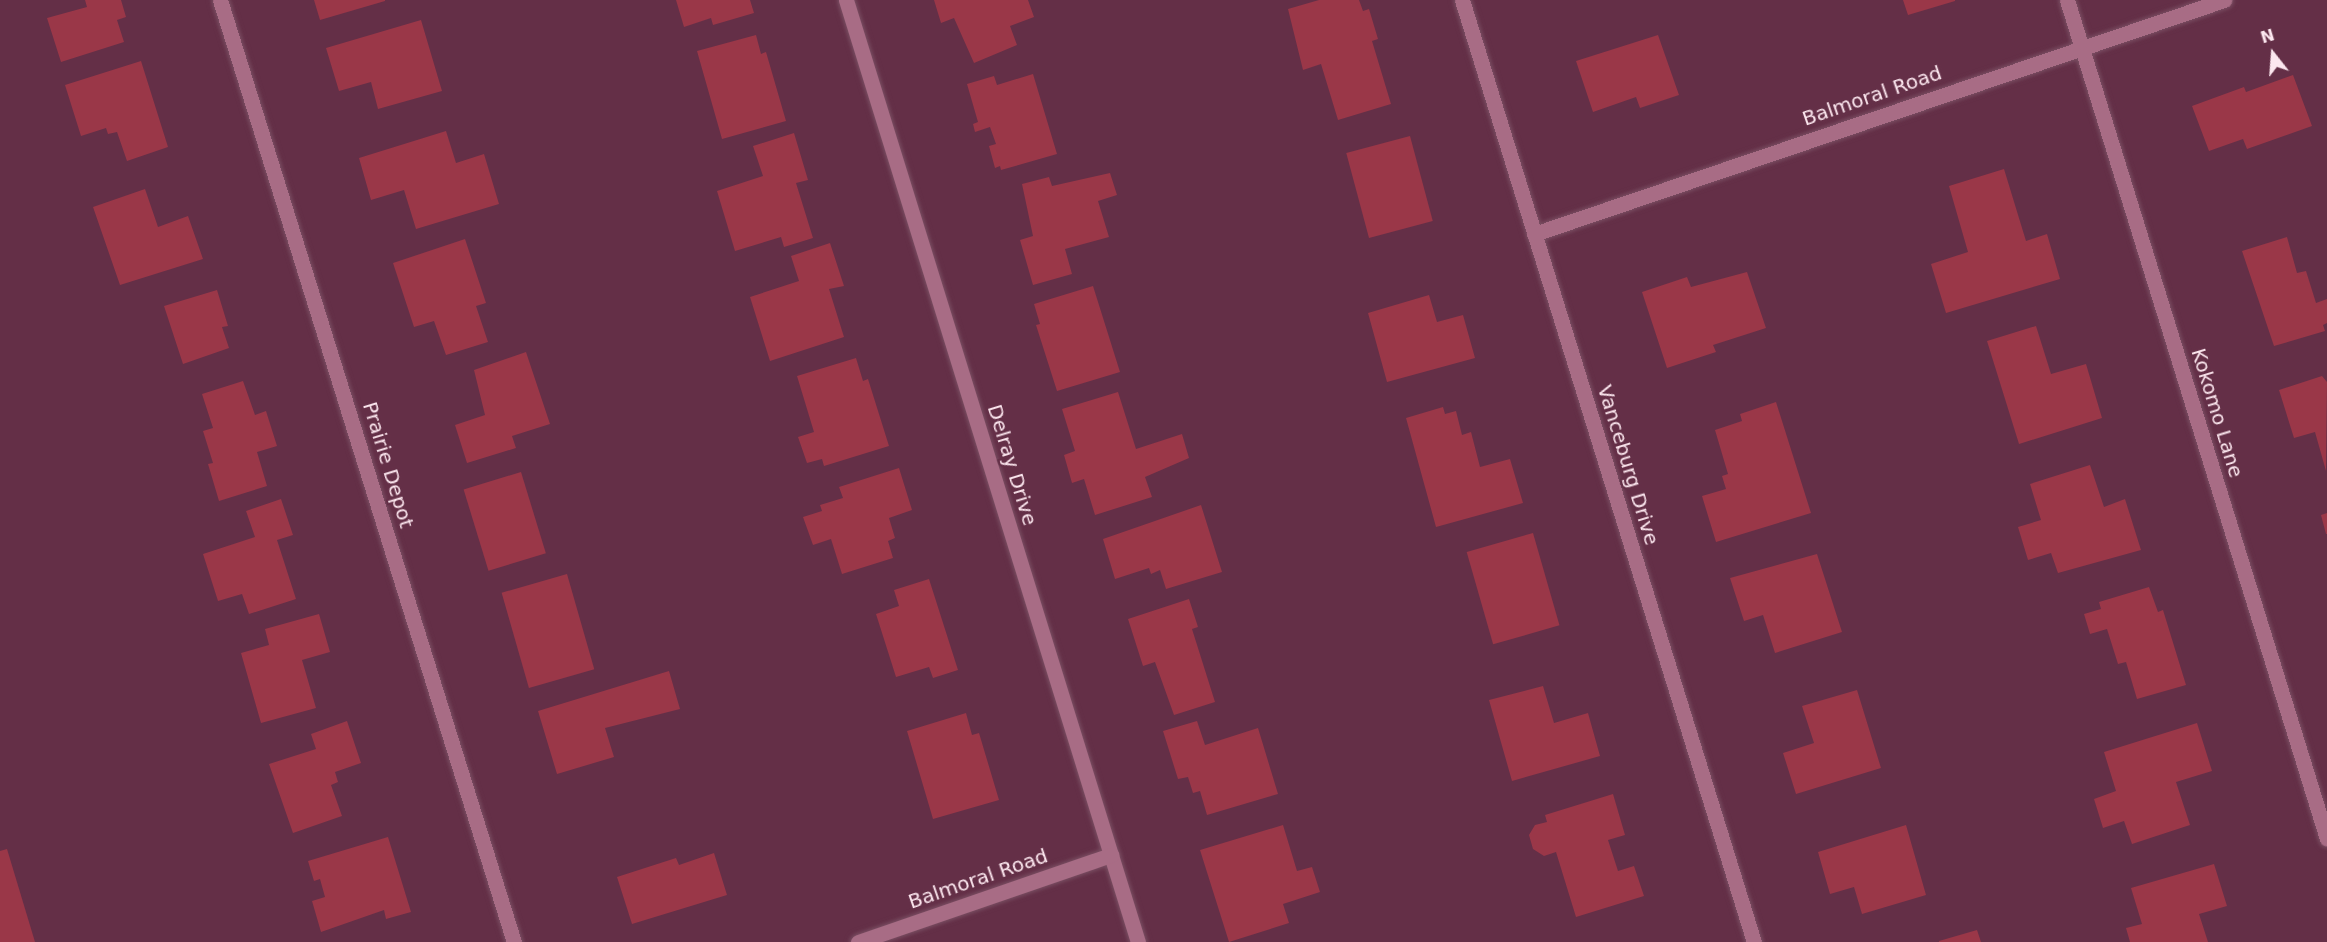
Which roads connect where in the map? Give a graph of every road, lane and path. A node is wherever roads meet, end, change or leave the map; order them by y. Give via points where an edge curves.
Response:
1 (220, 0) edge
2 (846, 0) edge
3 (1462, 0) edge
4 (2067, 0) edge
5 (2224, 0) edge
6 (2081, 47) junction
7 (1534, 234) junction
8 (2327, 839) edge
9 (1111, 855) junction
10 (514, 942) edge
11 (858, 942) edge
12 (1138, 942) edge
13 (1754, 942) edge

1 - 10 street, Prairie Depot
2 - 9 street, Delray Drive
3 - 7 street, Vanceburg Drive
4 - 6 street, Kokomo Lane
5 - 6 street, Balmoral Road
6 - 7 street, Balmoral Road
6 - 8 street, Kokomo Lane
7 - 13 street, Vanceburg Drive
9 - 11 street, Balmoral Road
9 - 12 street, Delray Drive

